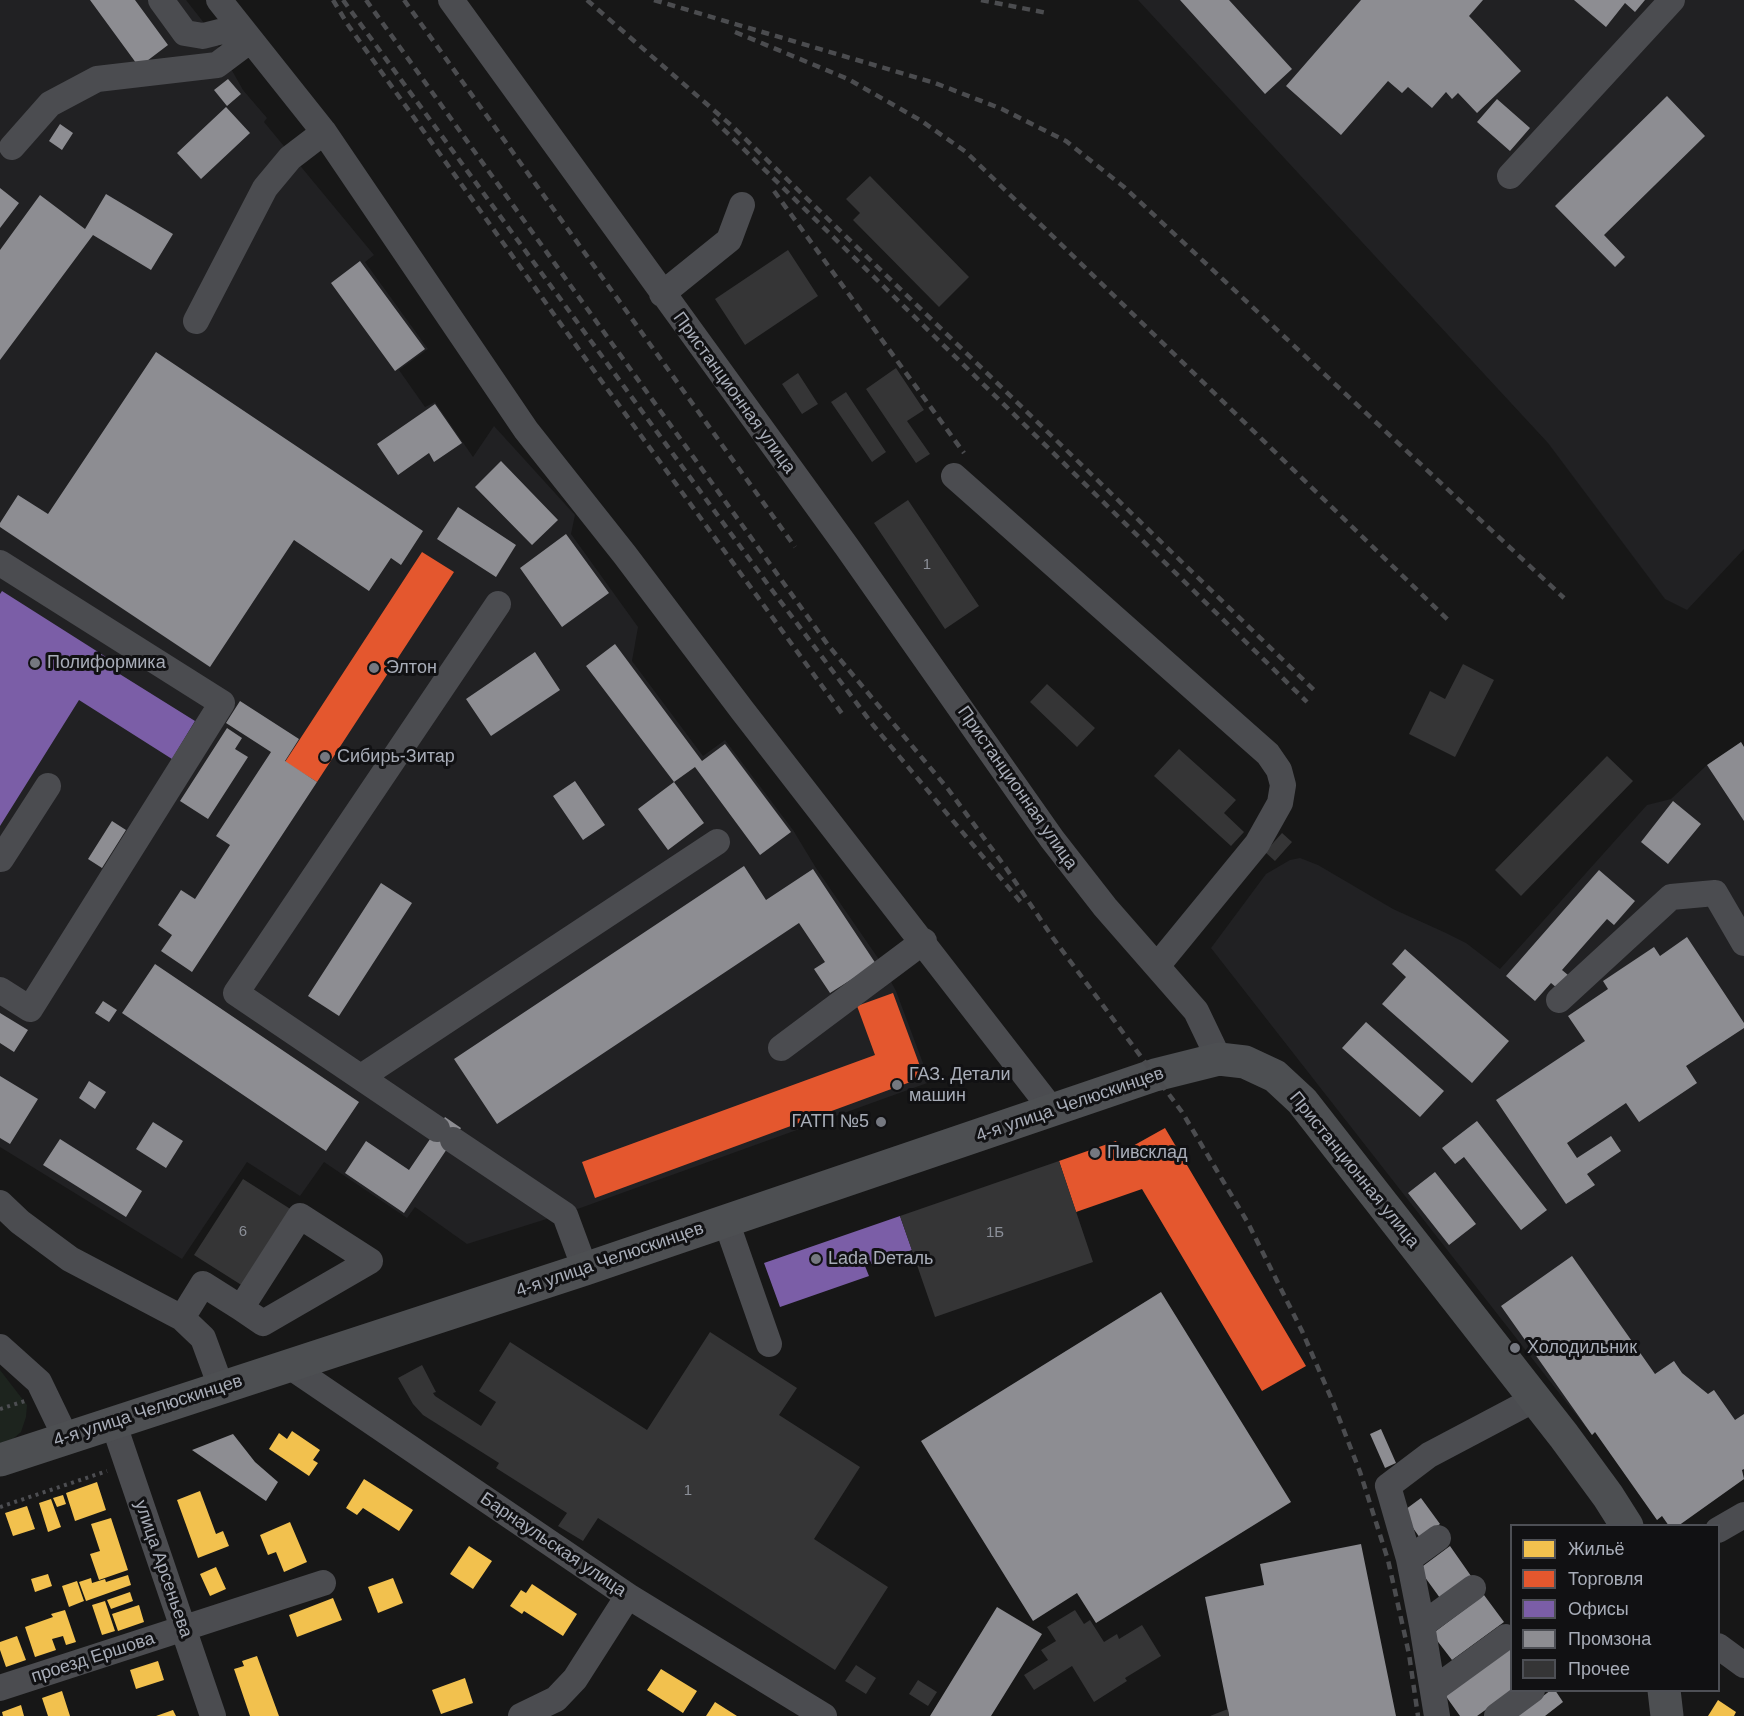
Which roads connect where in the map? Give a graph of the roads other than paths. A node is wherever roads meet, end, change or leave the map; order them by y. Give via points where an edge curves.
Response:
1 (161, 0) edge
2 (219, 0) edge
3 (451, 0) edge
4 (1672, 0) edge
5 (244, 34) junction
6 (324, 132) junction
7 (12, 147) dead end
8 (1510, 176) dead end
9 (742, 205) dead end
10 (662, 294) junction
11 (196, 321) dead end
12 (954, 476) dead end
13 (0, 562) edge
14 (498, 604) dead end
15 (48, 786) dead end
16 (717, 842) dead end
17 (0, 858) edge
18 (924, 941) junction
19 (1744, 943) edge
20 (1157, 966) junction
21 (0, 990) edge
22 (1559, 1000) dead end
23 (781, 1048) dead end
24 (1219, 1059) junction
25 (361, 1077) junction
26 (1053, 1110) junction
27 (0, 1203) edge
28 (726, 1221) junction
29 (585, 1269) junction
30 (241, 1308) junction
31 (182, 1318) junction
32 (769, 1344) dead end
33 (0, 1347) edge
34 (288, 1365) junction
35 (221, 1387) junction
36 (1535, 1399) junction
37 (113, 1422) junction
38 (66, 1438) junction
39 (0, 1460) edge
40 (1744, 1515) edge
41 (1626, 1524) edge
42 (1720, 1529) edge
43 (1438, 1538) dead end
44 (1409, 1559) junction
45 (323, 1583) dead end
46 (1473, 1588) dead end
47 (628, 1596) junction
48 (1422, 1625) junction
49 (184, 1628) junction
50 (1506, 1637) dead end
51 (1720, 1647) edge
52 (1744, 1665) edge
53 (0, 1688) edge
54 (1433, 1690) junction
55 (1529, 1692) edge
56 (1664, 1692) edge
57 (213, 1716) edge
58 (521, 1716) edge
59 (824, 1716) edge
60 (1437, 1716) edge
61 (1497, 1716) edge
62 (1667, 1716) edge

1 - 5 street via 185,33
2 - 5 street
3 - 10 street, Пристанционная улица
4 - 8 street
5 - 6 street
5 - 7 street via 217,65 97,79 50,104
6 - 11 street via 290,158 265,188
6 - 18 street via 526,430
9 - 10 street via 729,240
10 - 20 street, Пристанционная улица via 1052,839
12 - 20 street via 1268,754 1279,770 1283,785 1280,803 1257,844
13 - 21 street via 222,703 30,1009
14 - 25 street via 237,993
15 - 17 street
16 - 25 street
18 - 23 street
18 - 26 street
19 - 22 street via 1714,893 1671,897
20 - 24 street, Пристанционная улица via 1196,1011
24 - 26 main road, 4-я улица Челюскинцев via 1164,1072
24 - 36 main road, Пристанционная улица via 1245,1062 1275,1076 1302,1101
25 - 29 street via 565,1215
26 - 28 main road, 4-я улица Челюскинцев
27 - 31 street via 70,1259
28 - 29 main road, 4-я улица Челюскинцев
28 - 32 street
29 - 34 main road, 4-я улица Челюскинцев
30 - 30 street via 263,1323 370,1261 300,1216
30 - 31 street via 203,1284
31 - 35 street via 203,1338
33 - 38 street via 39,1382
34 - 35 main road, 4-я улица Челюскинцев
34 - 47 street, Барнаульская улица
35 - 37 main road, 4-я улица Челюскинцев
36 - 41 main road, Пристанционная улица
36 - 44 street via 1429,1455 1388,1486
37 - 38 main road, 4-я улица Челюскинцев
37 - 49 street, улица Арсеньева
38 - 39 main road, 4-я улица Челюскинцев
40 - 42 street
43 - 44 street
44 - 48 street
45 - 49 street, проезд Ершова
46 - 48 street
47 - 58 street via 575,1679 556,1699
47 - 59 street, Барнаульская улица
48 - 54 street
49 - 53 street, проезд Ершова
49 - 57 street, улица Арсеньева
50 - 54 street
51 - 52 street
54 - 60 street
55 - 61 street
56 - 62 main road

